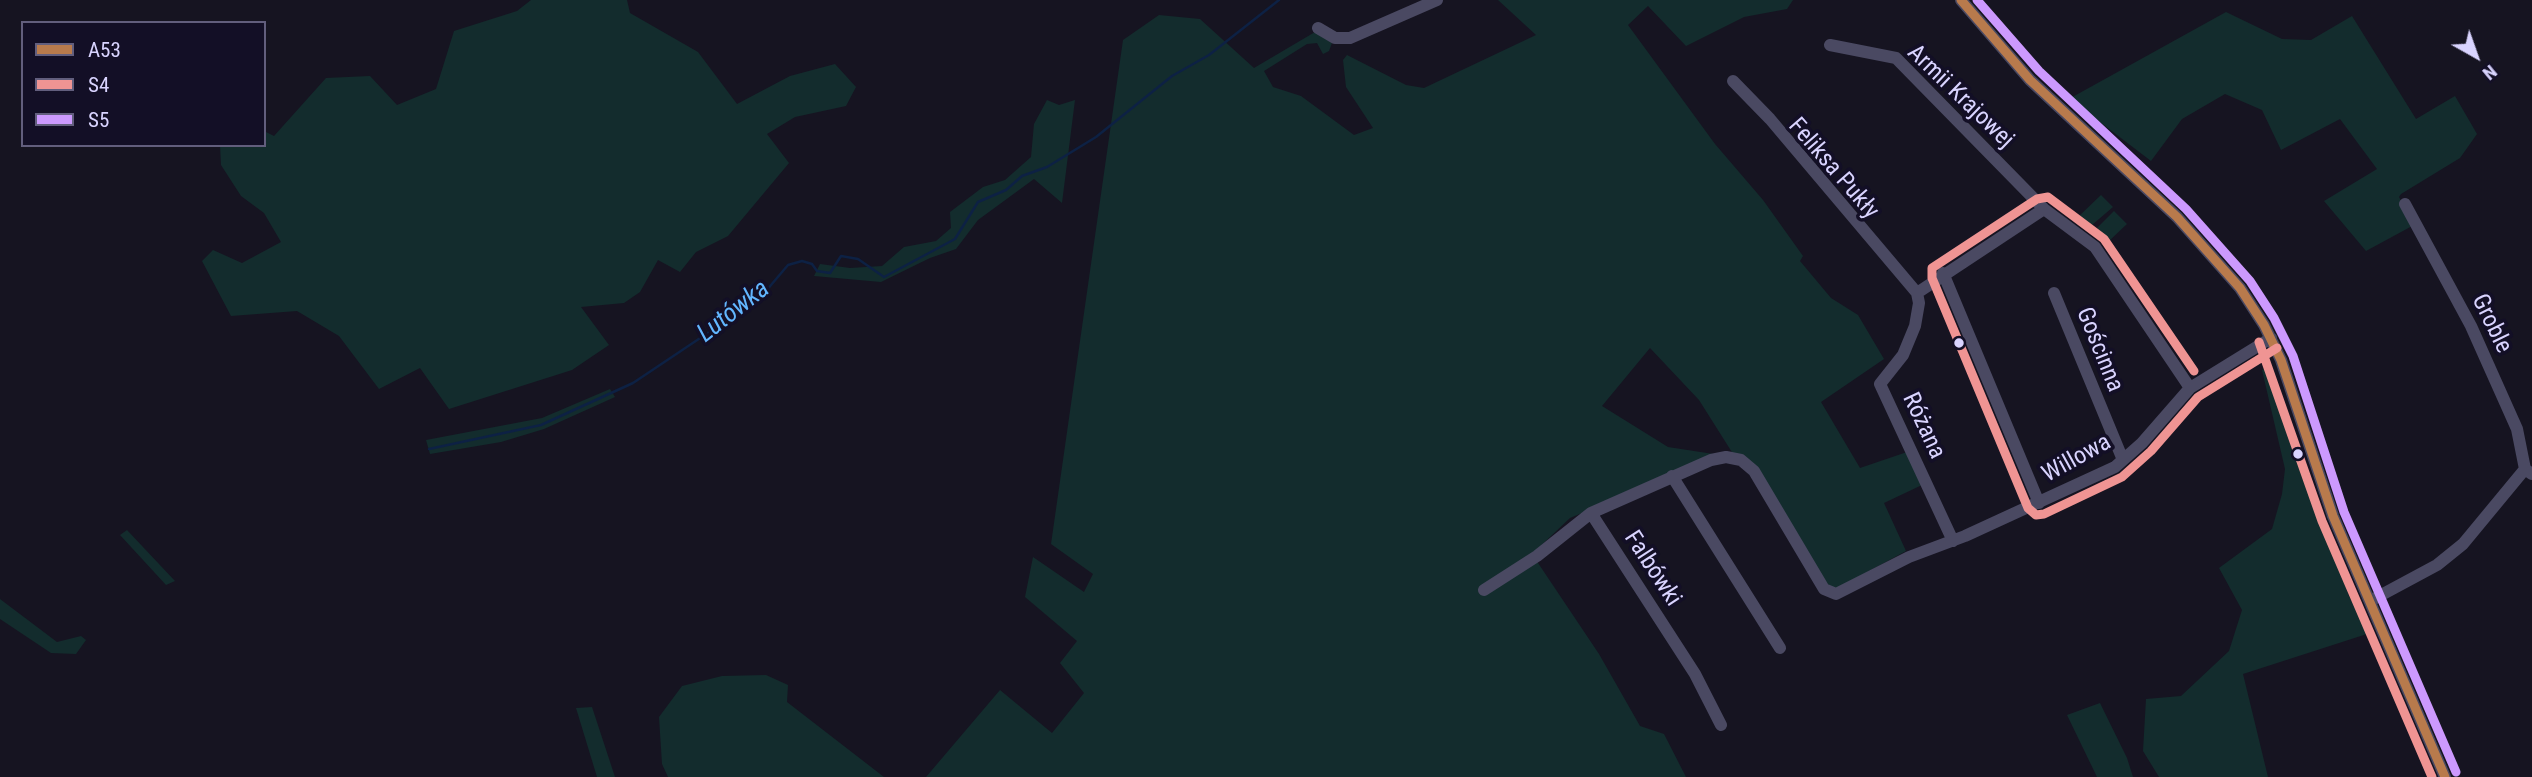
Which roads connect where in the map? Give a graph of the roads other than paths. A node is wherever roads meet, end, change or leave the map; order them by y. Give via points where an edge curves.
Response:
1 (1437, 0) edge
2 (1961, 0) edge
3 (1318, 28) dead end
4 (1830, 46) dead end
5 (1733, 80) dead end
6 (2405, 204) dead end
7 (2045, 209) junction
8 (1943, 273) junction
9 (1917, 293) junction
10 (2054, 293) dead end
11 (2271, 338) junction
12 (2190, 388) junction
13 (2123, 460) junction
14 (2528, 471) edge
15 (1672, 476) junction
16 (2039, 503) junction
17 (1591, 513) junction
18 (1954, 541) junction
19 (1484, 590) dead end
20 (1836, 594) joint
21 (2370, 601) junction
22 (1780, 648) dead end
23 (1721, 725) dead end
24 (2445, 777) edge

1 - 3 street via 1350,38 1335,38
2 - 11 street via 2030,80 2177,218 2240,288
4 - 7 street, Armii Krajowej via 1896,58
5 - 9 street, Feliksa Pukły
6 - 14 street, Groble via 2471,326 2517,429
7 - 8 street
7 - 12 street, Armii Krajowej via 2095,247
8 - 9 street
8 - 16 street
9 - 18 street, Różana via 1915,326 1903,355 1880,384
10 - 13 street, Gościnna
11 - 12 street, Willowa
11 - 21 street via 2329,505
12 - 13 street, Willowa
13 - 16 street, Willowa
14 - 21 street, Groble via 2463,544 2426,573
15 - 17 street, Falbówki
15 - 20 street, Falbówki via 1711,460 1741,460 1754,471 1824,589
15 - 22 street
16 - 18 street, Willowa
17 - 19 street
17 - 23 street, Falbówki via 1695,674
18 - 20 street, Willowa via 1909,557
21 - 24 street

